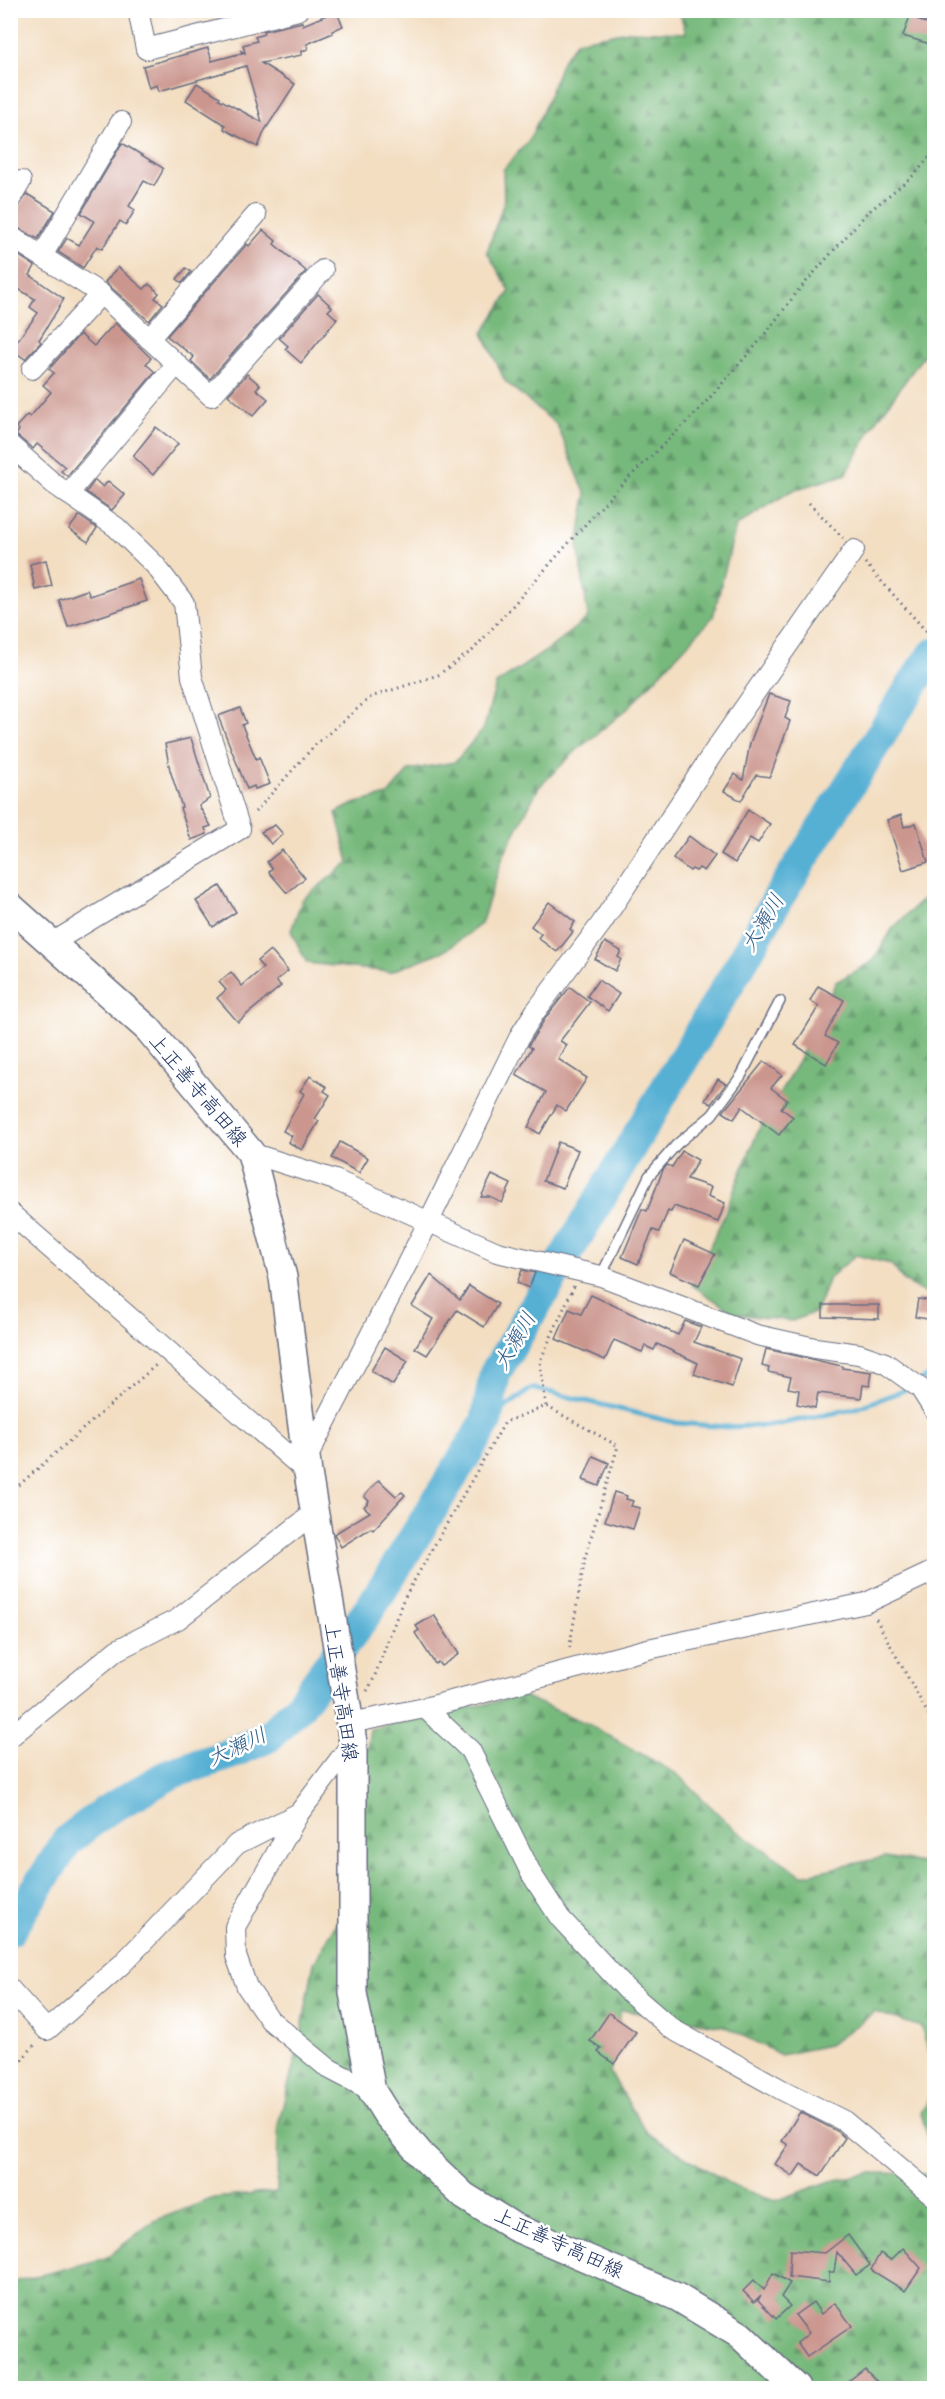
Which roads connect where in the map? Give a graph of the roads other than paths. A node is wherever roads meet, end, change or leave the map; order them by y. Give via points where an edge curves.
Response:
1 (138, 10) edge
2 (298, 10) edge
3 (924, 10) edge
4 (934, 14) edge
5 (121, 123) dead end
6 (21, 181) dead end
7 (10, 200) edge
8 (256, 215) dead end
9 (10, 236) edge
10 (42, 256) junction
11 (323, 270) dead end
12 (101, 294) junction
13 (150, 339) junction
14 (177, 364) junction
15 (32, 369) dead end
16 (10, 445) edge
17 (69, 494) junction
18 (854, 550) road end
19 (10, 906) edge
20 (52, 943) junction
21 (780, 1001) dead end
22 (251, 1153) junction
23 (10, 1213) edge
24 (429, 1221) junction
25 (601, 1276) junction
26 (934, 1410) edge
27 (307, 1466) junction
28 (314, 1513) junction
29 (934, 1571) edge
30 (425, 1708) junction
31 (351, 1732) junction
32 (10, 1737) edge
33 (299, 1813) junction
34 (10, 1989) edge
35 (372, 2091) junction
36 (934, 2196) edge
37 (796, 2388) edge

1 - 2 street via 146,49
3 - 4 street
5 - 10 street
6 - 7 street
8 - 13 street
9 - 10 street
10 - 12 street
11 - 14 street via 211,396
12 - 13 street
12 - 15 street
13 - 14 street
14 - 17 street
16 - 17 street
17 - 20 street via 116,527 155,565 184,603 192,677 240,829
18 - 24 street via 713,753 601,924 521,1034
19 - 20 main road, 上正善寺高田線
20 - 22 main road, 上正善寺高田線 via 148,1029
21 - 25 lane via 741,1076 712,1115 677,1144 650,1176
22 - 24 street via 335,1180
22 - 27 main road, 上正善寺高田線 via 283,1277
23 - 27 street
24 - 25 street via 498,1252
24 - 27 street
25 - 26 street via 757,1335 859,1354 885,1363 920,1388
27 - 28 main road, 上正善寺高田線
28 - 31 main road, 上正善寺高田線
28 - 32 street via 178,1619 117,1650
29 - 30 street via 866,1603 648,1649
30 - 31 street
30 - 36 street via 470,1750 532,1875 560,1918 627,1990 672,2029 844,2121
31 - 33 street
31 - 35 main road, 上正善寺高田線 via 353,1993
33 - 34 street via 237,1845 122,1964 47,2030
33 - 35 street via 235,1927 236,1956 247,1986 270,2020 328,2068
35 - 37 main road, 上正善寺高田線 via 422,2156 464,2196 514,2227 677,2297 740,2335

